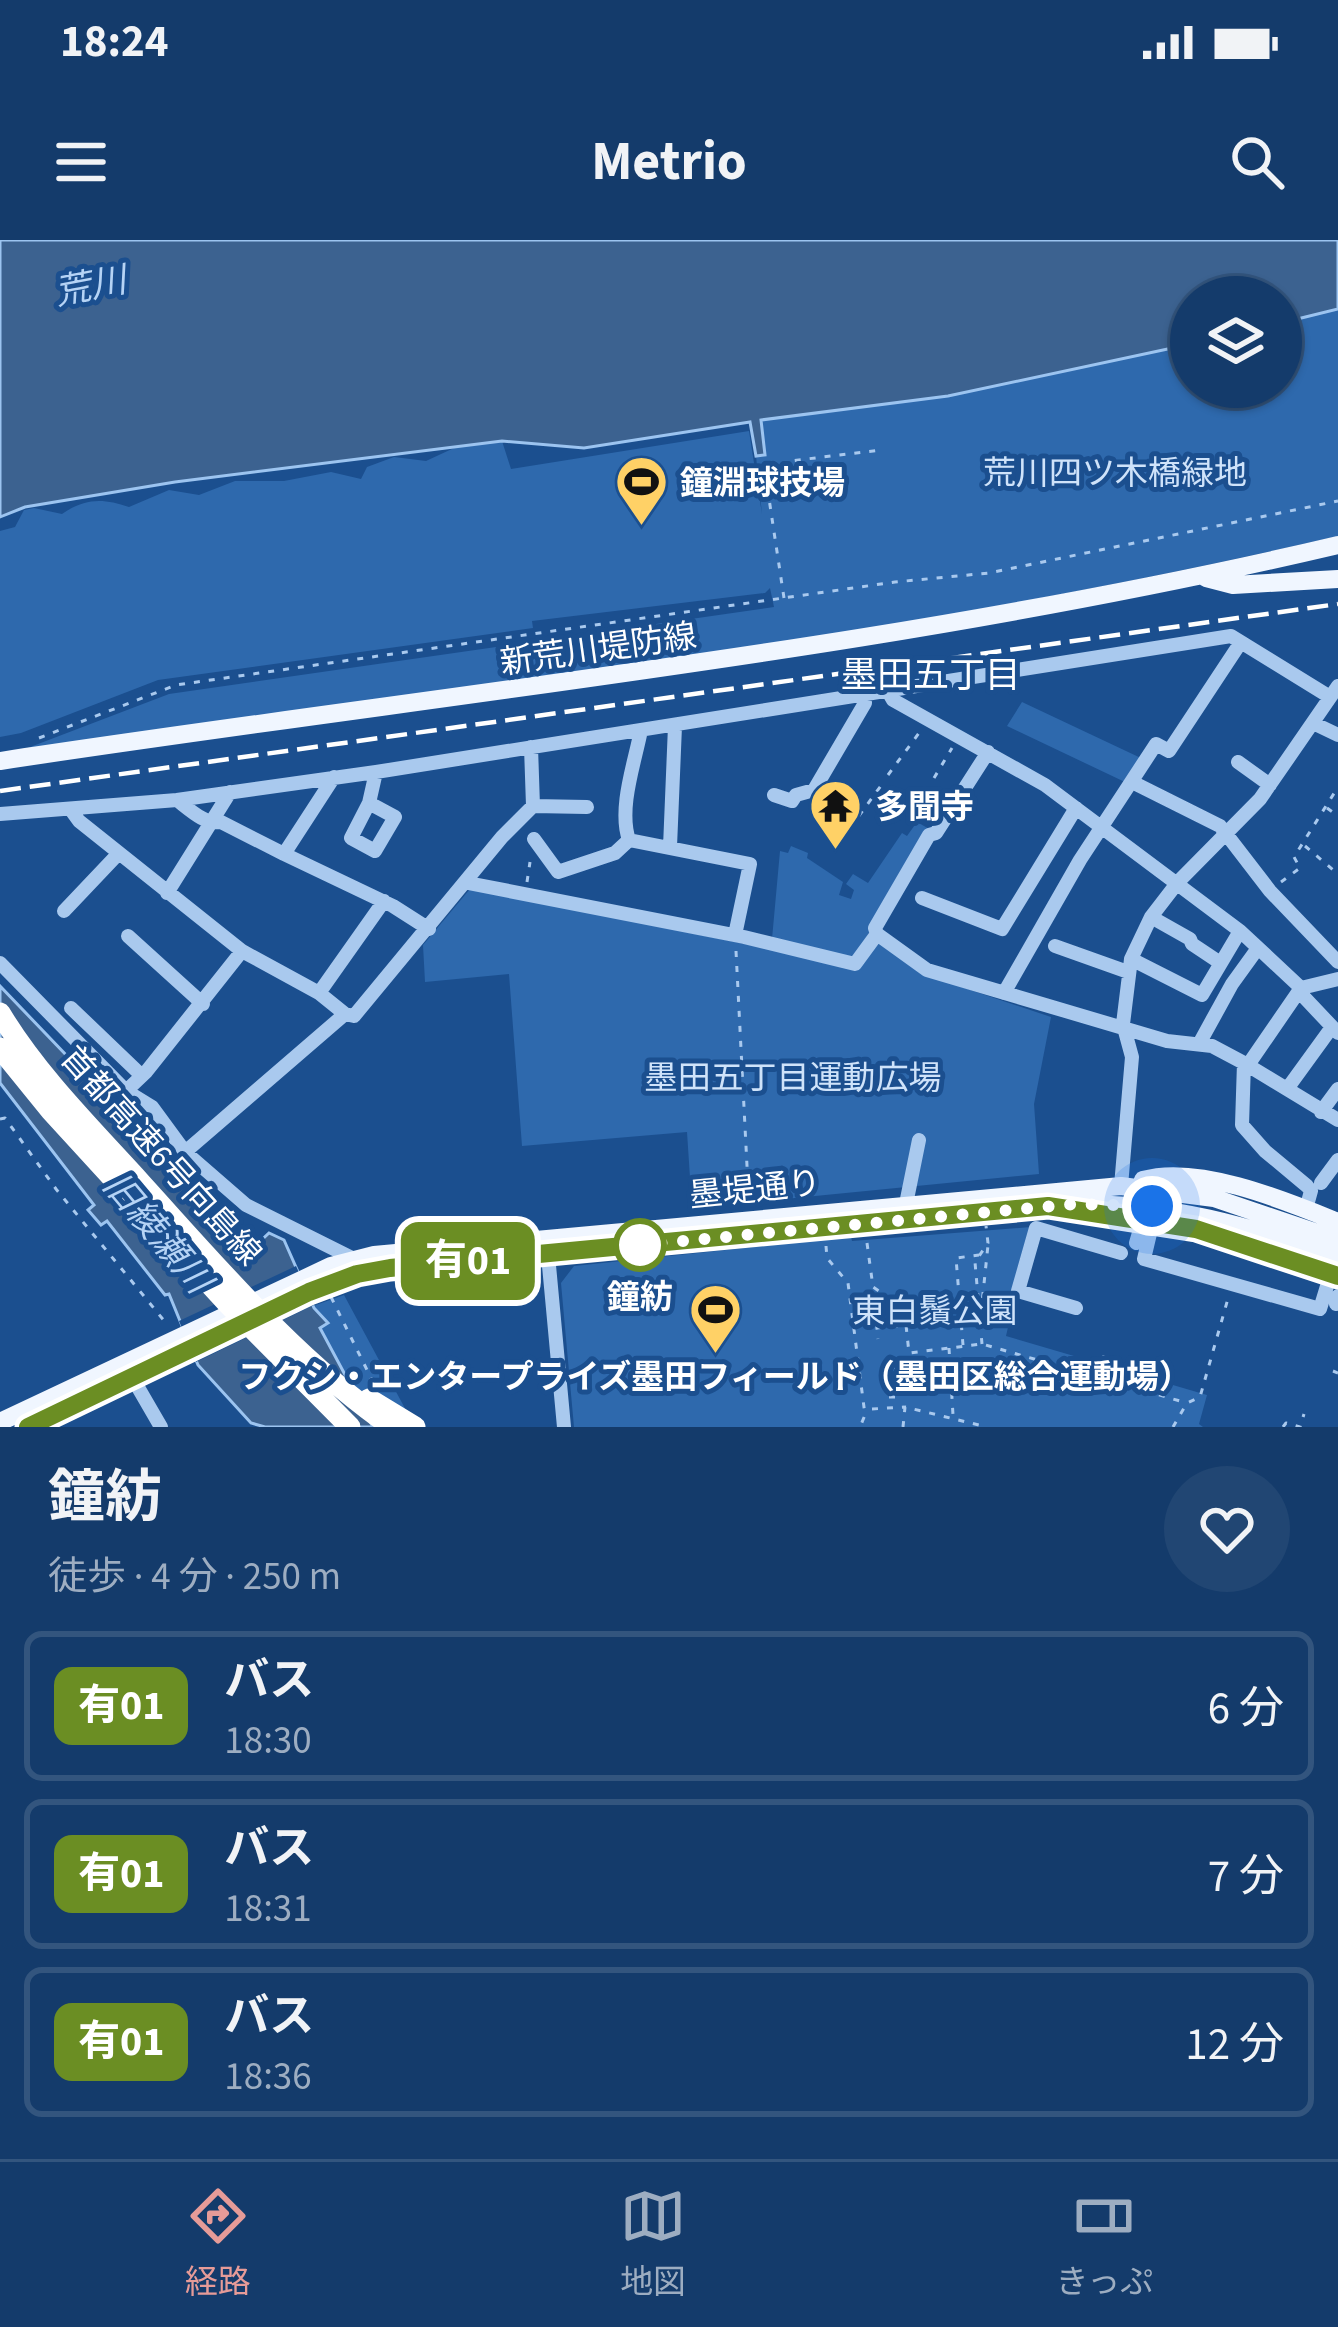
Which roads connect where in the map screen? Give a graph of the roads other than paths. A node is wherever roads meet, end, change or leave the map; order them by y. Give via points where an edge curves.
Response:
1 (1338, 545) edge
2 (1203, 577) junction
3 (1338, 579) edge
4 (1241, 642) junction
5 (1334, 692) edge
6 (890, 693) junction
7 (864, 696) junction
8 (1313, 723) junction
9 (675, 726) junction
10 (641, 730) junction
11 (1338, 735) edge
12 (531, 747) junction
13 (988, 752) junction
14 (0, 761) edge
15 (1238, 763) dead end
16 (376, 772) junction
17 (334, 777) junction
18 (1132, 782) junction
19 (1270, 785) junction
20 (230, 792) junction
21 (774, 795) dead end
22 (176, 800) junction
23 (369, 803) dead end
24 (533, 806) junction
25 (587, 807) dead end
26 (1076, 808) junction
27 (71, 810) junction
28 (0, 814) edge
29 (214, 823) junction
30 (1103, 827) junction
31 (1225, 832) junction
32 (534, 839) dead end
33 (629, 840) junction
34 (670, 847) junction
35 (118, 853) junction
36 (284, 854) junction
37 (468, 883) junction
38 (1178, 883) junction
39 (167, 892) junction
40 (922, 898) dead end
41 (384, 902) junction
42 (64, 911) dead end
43 (1151, 917) junction
44 (428, 929) junction
45 (1240, 931) junction
46 (877, 934) junction
47 (735, 935) junction
48 (128, 936) dead end
49 (1055, 946) dead end
50 (1258, 948) junction
51 (242, 951) junction
52 (1219, 962) junction
53 (1338, 962) edge
54 (0, 963) edge
55 (1130, 966) junction
56 (1338, 979) edge
57 (1301, 988) junction
58 (319, 993) junction
59 (1004, 993) junction
60 (203, 1004) junction
61 (71, 1008) dead end
62 (0, 1013) edge
63 (345, 1014) junction
64 (1127, 1030) junction
65 (1335, 1030) edge
66 (1198, 1044) junction
67 (0, 1048) edge
68 (1246, 1064) junction
69 (140, 1074) junction
70 (1287, 1089) junction
71 (1338, 1089) edge
72 (126, 1091) junction
73 (1321, 1112) junction
74 (1338, 1120) edge
75 (919, 1140) dead end
76 (185, 1152) junction
77 (1338, 1160) edge
78 (1322, 1183) dead end
79 (1121, 1186) junction
80 (906, 1204) junction
81 (1041, 1207) junction
82 (1306, 1209) junction
83 (1148, 1220) junction
84 (1338, 1222) edge
85 (1036, 1228) junction
86 (1338, 1240) edge
87 (1136, 1243) dead end
88 (548, 1246) junction
89 (1120, 1253) dead end
90 (352, 1258) junction
91 (1336, 1269) edge
92 (306, 1286) junction
93 (1076, 1308) dead end
94 (265, 1317) junction
95 (185, 1340) junction
96 (132, 1377) junction
97 (303, 1383) junction
98 (0, 1422) edge
99 (28, 1427) edge
100 (161, 1427) edge
101 (350, 1427) edge
102 (360, 1427) edge
103 (392, 1427) edge
104 (415, 1427) edge
105 (564, 1427) edge

1 - 2 main road, 新荒川堤防線
2 - 3 main road, 新荒川堤防線 via 1233,585
2 - 14 main road, 新荒川堤防線 via 847,641
4 - 5 street
4 - 6 street via 1231,636
4 - 18 street via 1169,752 1156,744
5 - 8 street
6 - 7 street
6 - 13 street
7 - 9 street
7 - 21 street via 814,790 792,801
8 - 11 street
8 - 19 street
9 - 10 street
9 - 34 street
10 - 12 street
10 - 33 street
12 - 16 street
12 - 24 street
13 - 26 street
13 - 46 street via 929,836
15 - 19 street
16 - 17 street
16 - 23 street
17 - 20 street
17 - 36 street
18 - 30 street
18 - 31 street
19 - 31 street
20 - 22 street
20 - 29 street
22 - 27 street
22 - 29 street
24 - 25 street
24 - 37 street
26 - 30 street
26 - 40 street via 1002,929
27 - 28 street
27 - 35 street
29 - 36 street
29 - 39 street
30 - 38 street
30 - 59 street
31 - 38 street
31 - 53 street
32 - 33 street via 558,872 615,854
33 - 34 street
34 - 47 street via 750,863
35 - 39 street
35 - 42 street
36 - 41 street
37 - 44 street
37 - 47 street
38 - 43 street
38 - 45 street
39 - 51 street
41 - 44 street
41 - 58 street
43 - 52 street
43 - 55 street
44 - 63 street via 354,1016
45 - 50 street
45 - 52 street
46 - 47 street via 855,964
46 - 59 street via 927,970
48 - 60 street
49 - 55 street
50 - 57 street
50 - 66 street
51 - 58 street
51 - 60 street
52 - 55 street via 1202,995
54 - 72 street
55 - 64 street
56 - 57 street
57 - 65 street
57 - 68 street
58 - 63 street
59 - 64 street
60 - 69 street
61 - 69 street
62 - 94 highway, 首都高速6号向島線, bridge via 63,1097
63 - 76 street
64 - 66 street
64 - 79 street via 1132,1057
65 - 70 street
66 - 68 street
67 - 97 highway, 首都高速6号向島線, bridge
68 - 70 street
68 - 82 street via 1242,1125 1311,1191
69 - 72 street
70 - 73 street
71 - 73 street
72 - 76 street via 152,1108
73 - 74 street
75 - 80 street
76 - 90 street via 246,1205
77 - 78 street
79 - 80 main road, 墨堤通り
79 - 82 main road, 墨堤通り via 1192,1179
79 - 86 main road, 墨堤通り via 1214,1198
80 - 88 main road, 墨堤通り
81 - 83 main road, 墨堤通り
81 - 85 street
81 - 88 main road, 墨堤通り
81 - 91 main road, 墨堤通り via 1189,1212 1255,1228
82 - 84 main road, 墨堤通り
83 - 87 street
83 - 91 main road, 墨堤通り
83 - 91 street via 1144,1259 1320,1309
85 - 89 street
85 - 93 street via 1018,1292
88 - 90 main road, 墨堤通り
88 - 92 main road, 墨堤通り
88 - 105 street
90 - 92 main road, 墨堤通り
92 - 95 main road, 墨堤通り, bridge
94 - 103 highway, 首都高速6号向島線, bridge
94 - 104 highway, bridge
95 - 96 main road, 墨堤通り
95 - 98 main road, 墨堤通り
96 - 99 main road, 墨堤通り
96 - 100 street
97 - 101 highway, 首都高速6号向島線, bridge
97 - 102 highway, bridge

